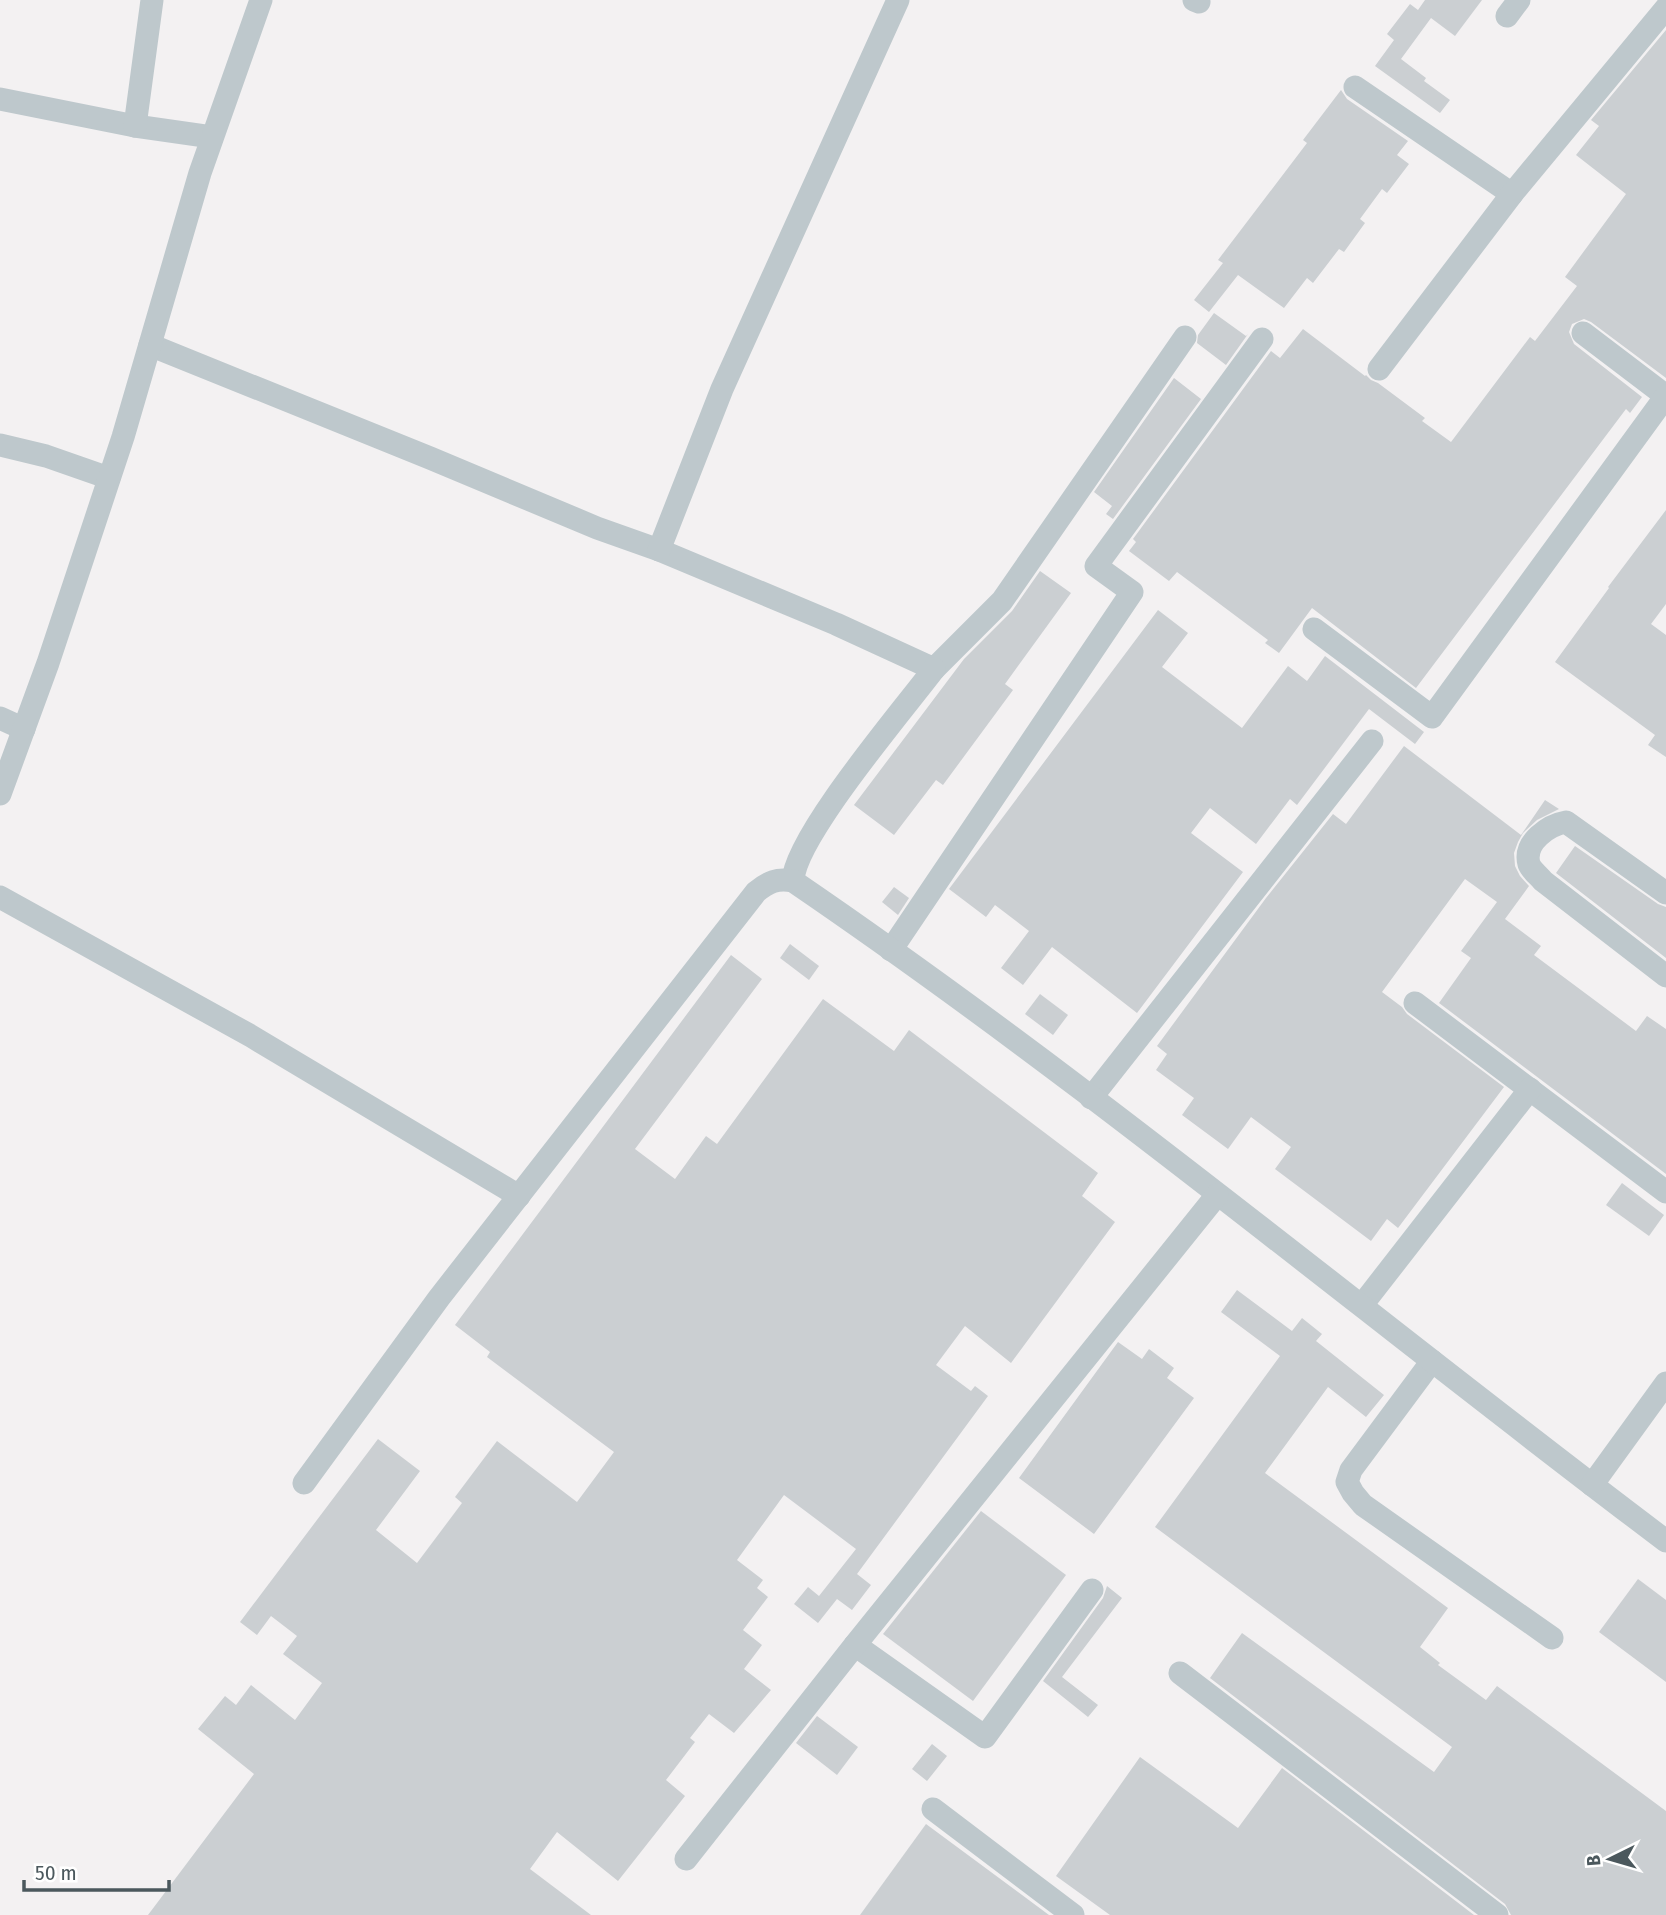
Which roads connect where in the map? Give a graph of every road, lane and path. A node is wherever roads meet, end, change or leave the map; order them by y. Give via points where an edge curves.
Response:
1 (152, 0) edge
2 (261, 0) edge
3 (898, 0) edge
4 (1666, 8) edge
5 (1355, 87) dead end
6 (0, 99) edge
7 (135, 125) junction
8 (212, 137) junction
9 (1512, 194) junction
10 (1583, 333) dead end
11 (1185, 337) dead end
12 (1262, 340) dead end
13 (150, 345) junction
14 (1379, 369) dead end
15 (1666, 396) edge
16 (0, 444) edge
17 (109, 478) junction
18 (659, 551) junction
19 (1314, 629) dead end
20 (934, 669) junction
21 (0, 718) edge
22 (24, 729) junction
23 (1372, 741) dead end
24 (0, 794) edge
25 (793, 881) junction
26 (1666, 893) edge
27 (0, 897) edge
28 (891, 950) junction
29 (1666, 976) edge
30 (1415, 1003) dead end
31 (1530, 1089) junction
32 (1091, 1098) junction
33 (1666, 1192) edge
34 (519, 1195) junction
35 (1217, 1195) junction
36 (1362, 1305) junction
37 (1432, 1361) junction
38 (1666, 1383) edge
39 (303, 1483) dead end
40 (1592, 1485) junction
41 (1666, 1541) edge
42 (1092, 1590) dead end
43 (1552, 1638) dead end
44 (855, 1645) junction
45 (1181, 1673) dead end
46 (933, 1809) dead end
47 (686, 1859) dead end
48 (1073, 1915) edge
49 (1497, 1915) edge

1 - 7 street
2 - 8 street
3 - 18 street via 722,389
4 - 9 street
5 - 9 street
6 - 7 street
7 - 8 street
8 - 13 street
9 - 14 street
10 - 15 street
11 - 20 street via 1002,601
12 - 28 street via 1096,566 1132,592
13 - 17 street
13 - 18 street
15 - 19 street via 1432,717
16 - 17 street
17 - 22 street
18 - 20 street
20 - 25 street via 813,831
21 - 22 street
22 - 24 street
23 - 32 street
25 - 28 street
25 - 34 street via 773,881 755,892
26 - 29 street via 1566,822 1553,824 1529,851 1529,865 1543,881
27 - 34 street via 251,1036
28 - 32 street
30 - 31 street
31 - 33 street
31 - 36 street
32 - 35 street
34 - 39 street
35 - 36 street
35 - 44 street
36 - 37 street
37 - 40 street
37 - 43 street via 1351,1470 1347,1482 1363,1505
38 - 40 street
40 - 41 street
42 - 44 street via 985,1737
44 - 47 street
45 - 49 street
46 - 48 street

